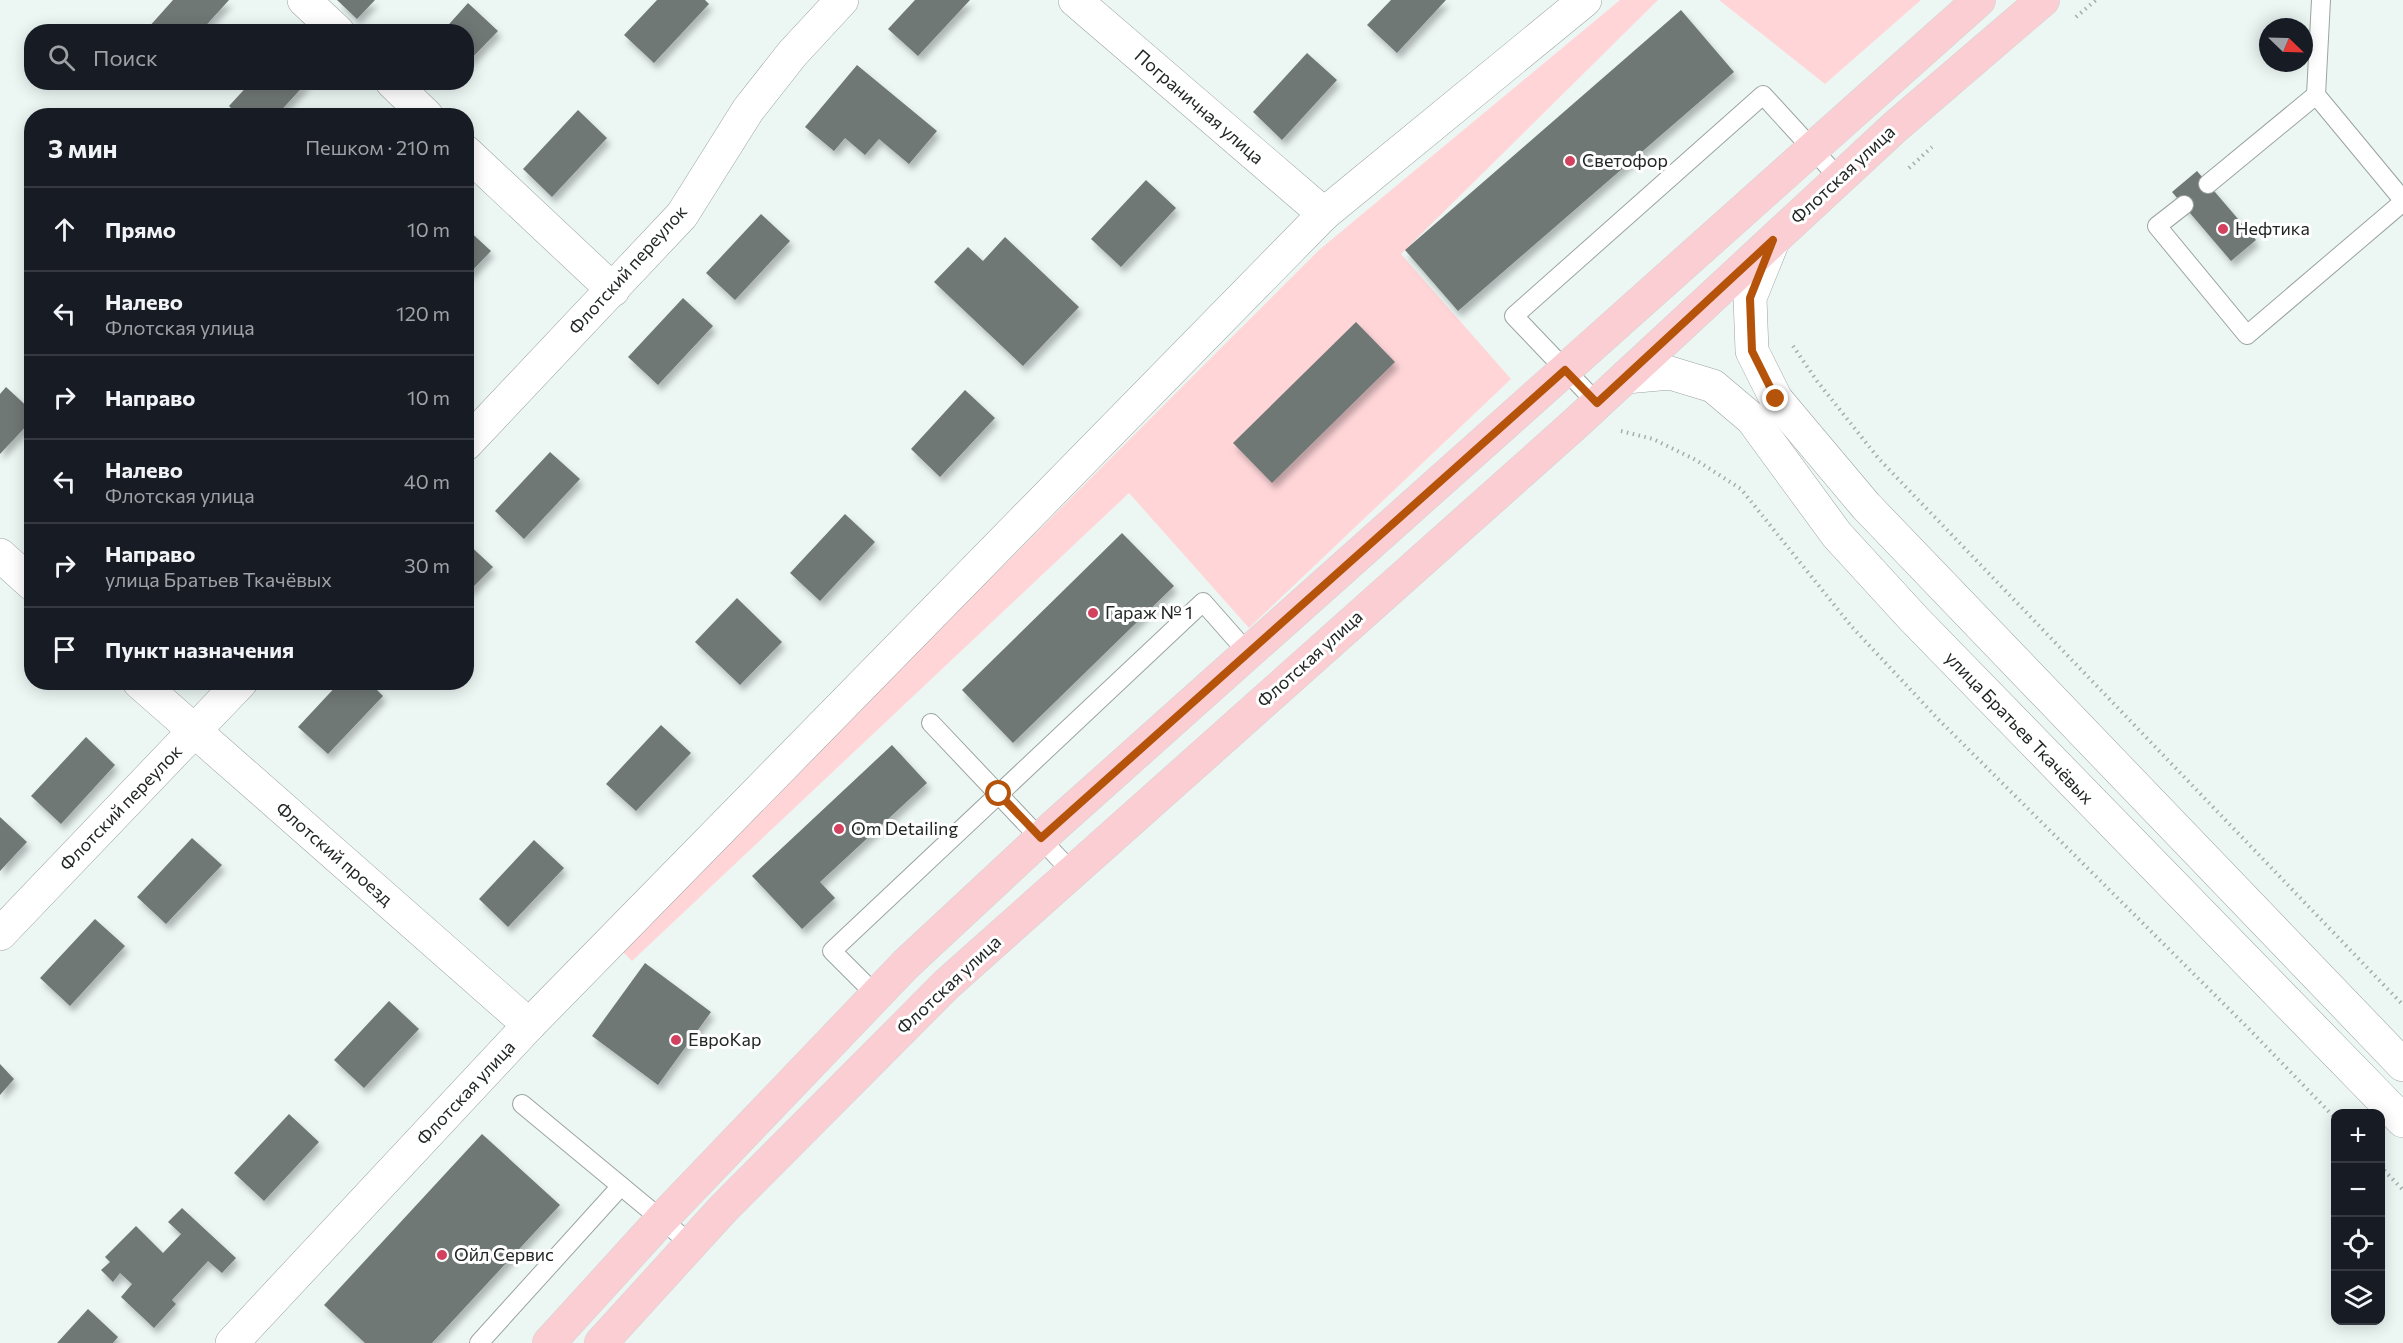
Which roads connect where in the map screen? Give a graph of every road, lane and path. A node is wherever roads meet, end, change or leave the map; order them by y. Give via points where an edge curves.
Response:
1 (304, 0) edge
2 (842, 0) edge
3 (1075, 0) edge
4 (1585, 0) edge
5 (1979, 0) edge
6 (2043, 0) edge
7 (2096, 0) edge
8 (2321, 0) edge
9 (330, 24) edge
10 (2069, 24) dead end
11 (400, 90) edge
12 (2316, 95) junction
13 (419, 108) edge
14 (1936, 143) dead end
15 (1813, 149) junction
16 (474, 160) edge
17 (1900, 175) dead end
18 (1839, 178) junction
19 (2208, 184) dead end
20 (2403, 201) edge
21 (2184, 205) dead end
22 (1324, 214) junction
23 (1773, 240) junction
24 (613, 290) junction
25 (1787, 338) dead end
26 (1565, 370) junction
27 (1626, 377) junction
28 (1597, 403) junction
29 (474, 436) edge
30 (1613, 438) dead end
31 (0, 555) edge
32 (24, 577) edge
33 (1248, 653) junction
34 (148, 690) edge
35 (233, 690) edge
36 (931, 723) dead end
37 (194, 732) junction
38 (999, 794) junction
39 (1041, 838) junction
40 (1072, 872) junction
41 (0, 934) edge
42 (877, 996) junction
43 (2403, 1005) edge
44 (529, 1025) junction
45 (2403, 1065) edge
46 (522, 1104) dead end
47 (2331, 1114) edge
48 (2403, 1121) edge
49 (2385, 1171) edge
50 (621, 1186) junction
51 (2403, 1190) edge
52 (661, 1220) junction
53 (691, 1244) junction
54 (232, 1343) edge
55 (479, 1343) edge
56 (549, 1343) edge
57 (601, 1343) edge

1 - 9 street
2 - 24 street, Флотский переулок via 748,110 682,215
3 - 22 street, Пограничная улица
4 - 22 street, Флотская улица
5 - 15 main road
6 - 18 main road, Флотская улица
7 - 10 path
8 - 12 lane
11 - 13 street
12 - 19 lane
12 - 20 lane
14 - 17 path
15 - 18 lane
15 - 26 main road
15 - 26 lane via 1764,95 1514,316
16 - 24 street
18 - 23 main road, Флотская улица
20 - 21 lane via 2247,335 2157,226
22 - 44 street, Флотская улица
23 - 27 main road, Флотская улица
23 - 45 street via 1750,298 1752,351 1776,399 1866,506
24 - 29 street, Флотский переулок
25 - 43 path via 1879,459
26 - 28 lane
26 - 33 main road
27 - 28 main road, Флотская улица
27 - 48 street, улица Братьев Ткачёвых via 1670,373 1713,386 1752,419 1838,535 1914,619
28 - 40 main road, Флотская улица
30 - 47 path via 1622,430 1653,439 1741,489 1852,627 1930,710
31 - 32 street
33 - 38 lane via 1203,602
33 - 39 main road
34 - 37 street, Флотский проезд
35 - 37 street, Флотский переулок
36 - 38 lane
37 - 41 street, Флотский переулок
37 - 44 street, Флотский проезд
38 - 39 lane
38 - 42 lane via 832,951
39 - 40 lane
39 - 42 main road
40 - 53 main road, Флотская улица via 947,984
42 - 52 main road
44 - 54 street, Флотская улица
46 - 50 lane
49 - 51 path
50 - 52 lane
50 - 55 lane
52 - 53 lane
52 - 56 main road
53 - 57 main road, Флотская улица

